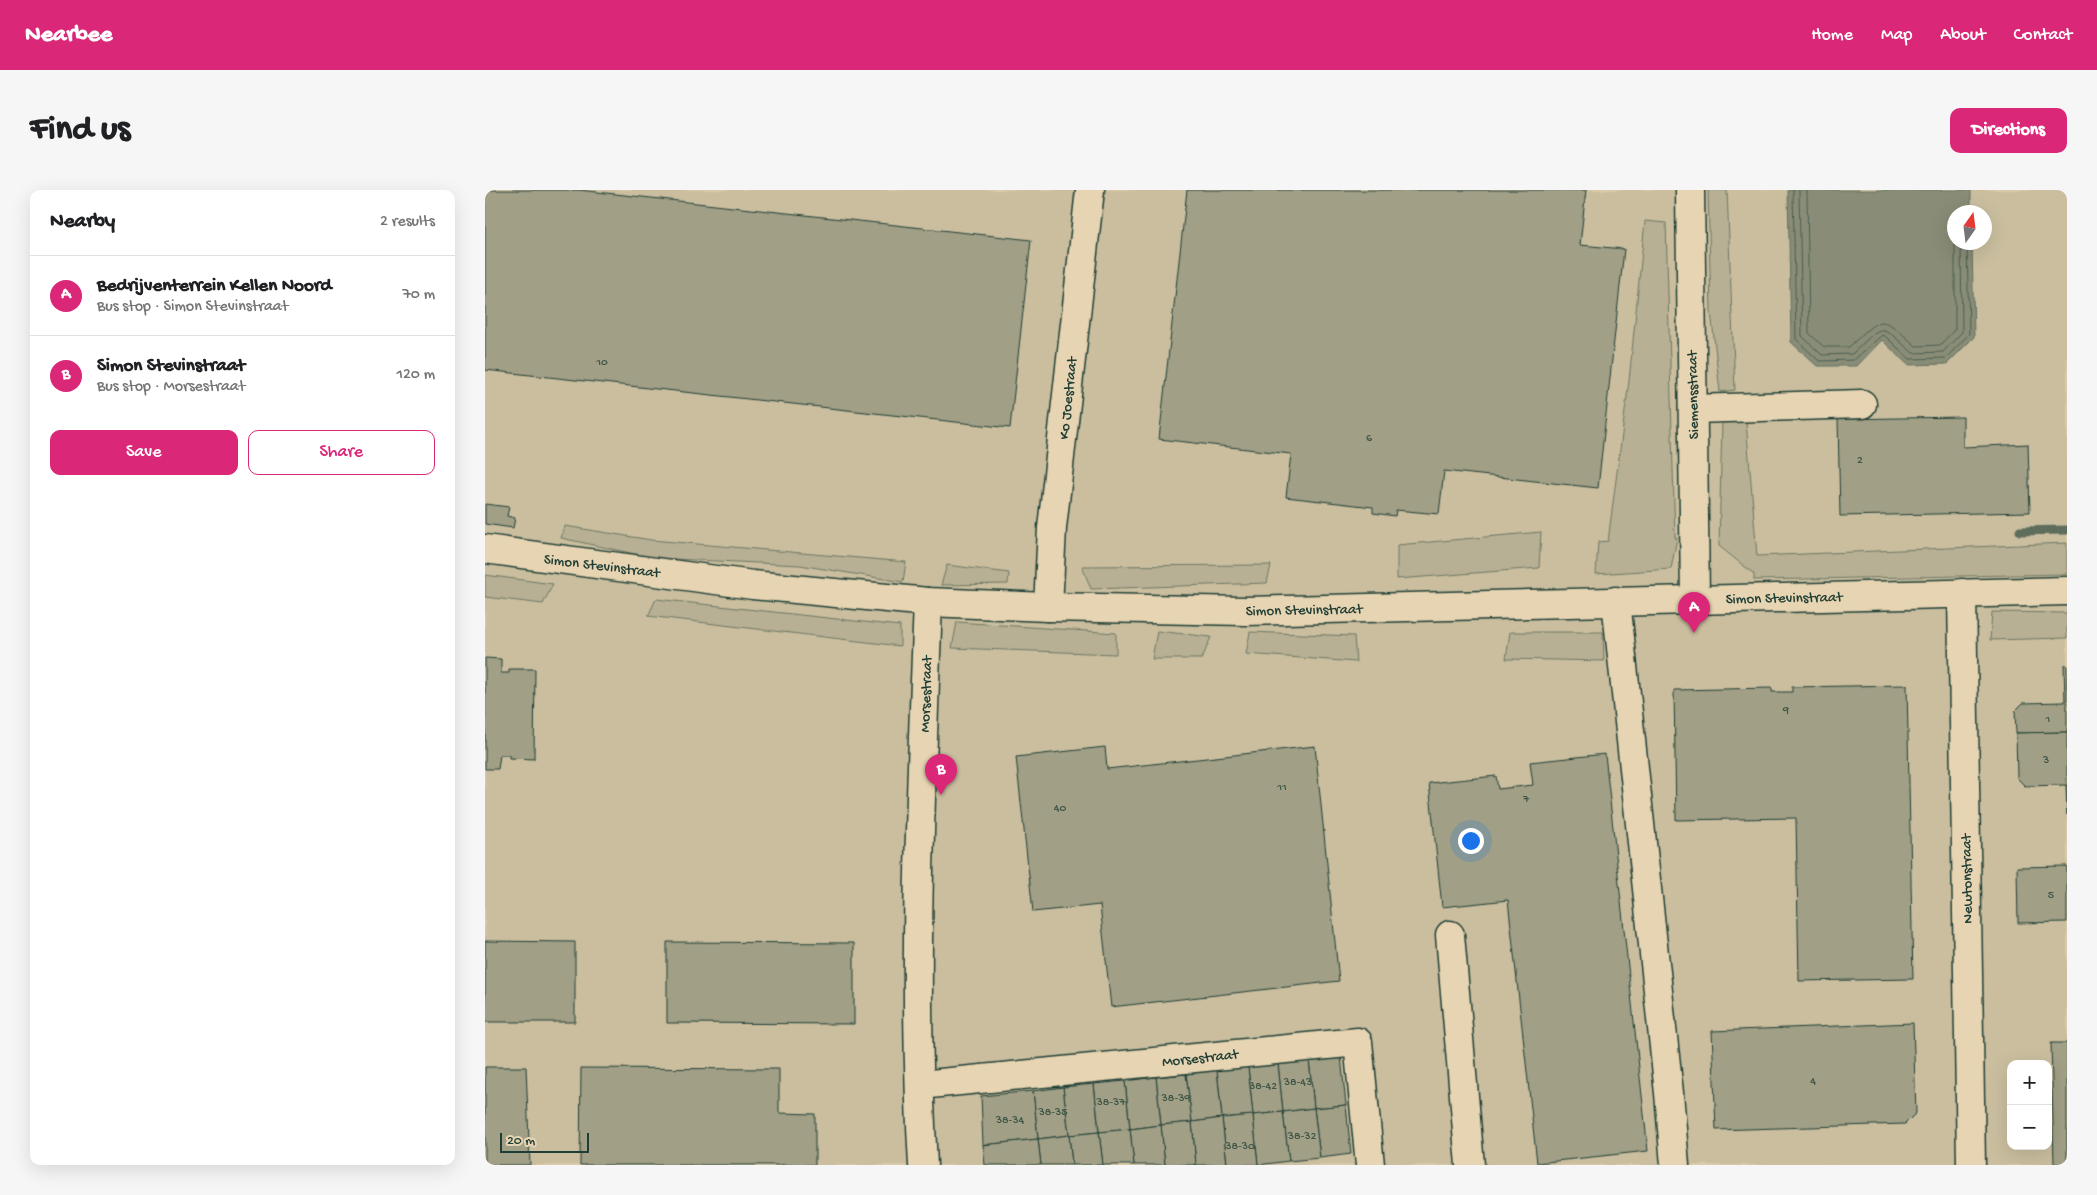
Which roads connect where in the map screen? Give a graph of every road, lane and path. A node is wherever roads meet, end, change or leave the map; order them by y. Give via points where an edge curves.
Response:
1 (1090, 190) edge
2 (1690, 190) edge
3 (1862, 404) dead end
4 (1693, 409) junction
5 (485, 549) edge
6 (2067, 591) edge
7 (1962, 593) junction
8 (1695, 599) junction
9 (1616, 601) junction
10 (928, 602) junction
11 (1048, 606) junction
12 (1450, 935) dead end
13 (920, 1085) junction
14 (923, 1165) edge
15 (1369, 1165) edge
16 (1470, 1165) edge
17 (1675, 1165) edge
18 (1971, 1165) edge

1 - 11 street, Ko Joestraat via 1052,528
2 - 4 street, Siemensstraat
3 - 4 street
4 - 8 street, Siemensstraat
5 - 10 street, Simon Stevinstraat via 753,584
6 - 7 street, Simon Stevinstraat
7 - 8 street, Simon Stevinstraat
7 - 18 street, Newtonstraat
8 - 9 street, Simon Stevinstraat
9 - 11 street, Simon Stevinstraat via 1245,610
9 - 17 street
10 - 11 street, Simon Stevinstraat
10 - 13 street, Morsestraat via 919,848
12 - 16 street
13 - 14 street, Morsestraat
13 - 15 street, Morsestraat via 1357,1042

